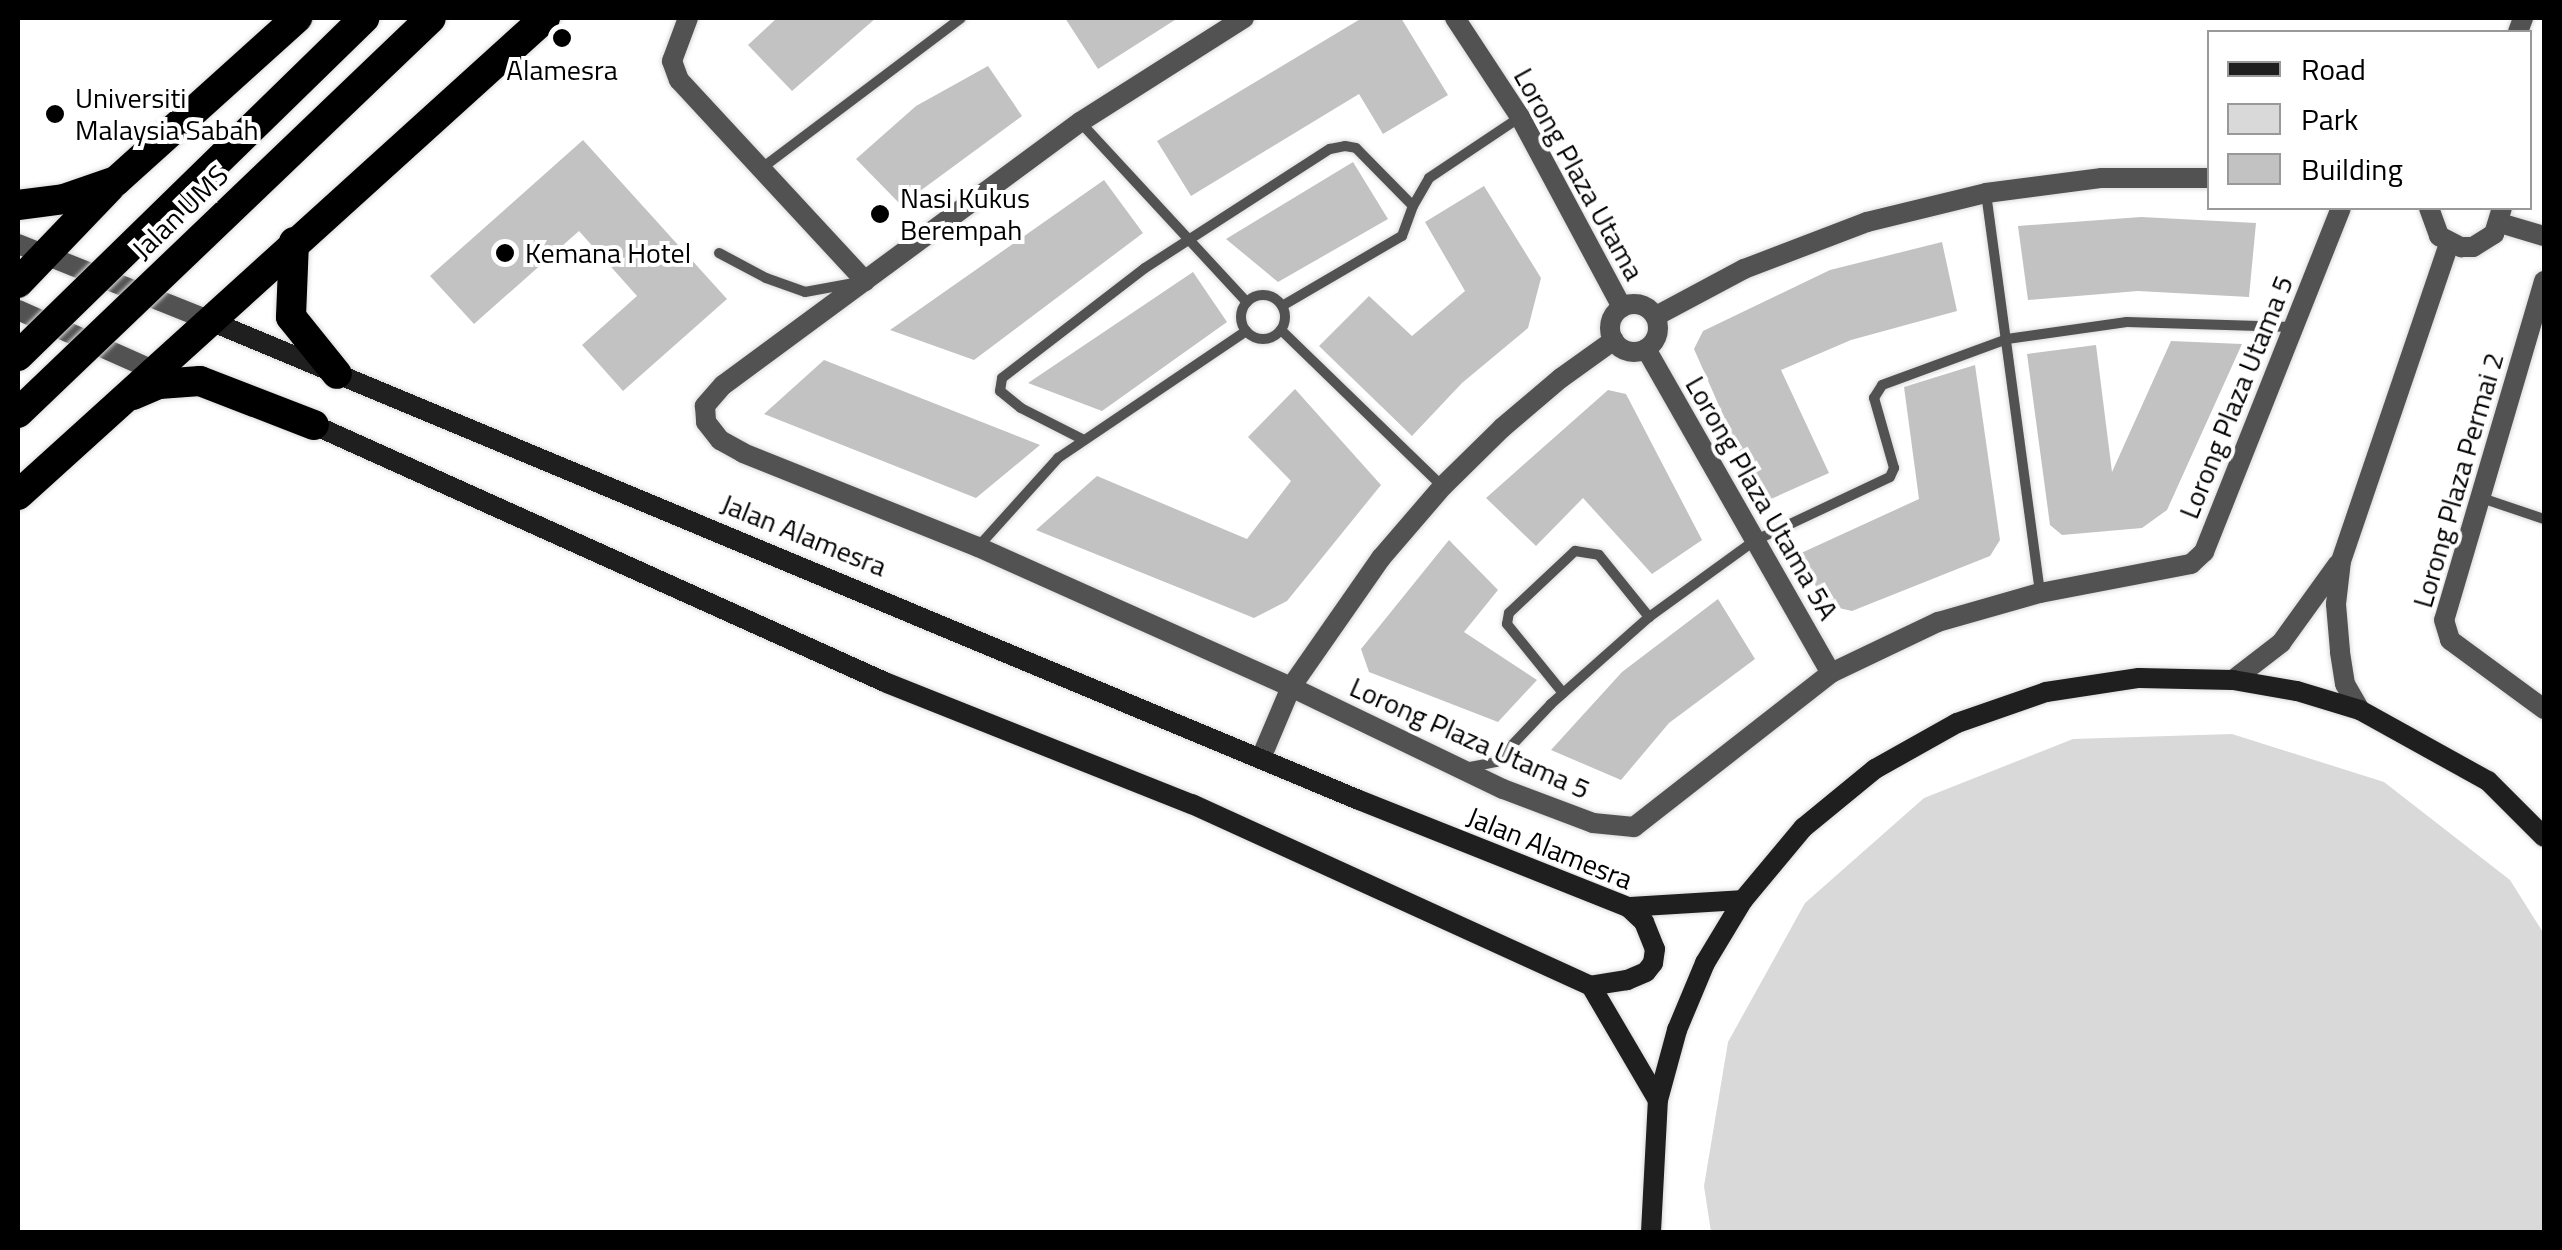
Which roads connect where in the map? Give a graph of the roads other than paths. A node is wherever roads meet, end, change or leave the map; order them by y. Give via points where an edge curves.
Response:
1 (298, 18) edge
2 (364, 18) edge
3 (431, 18) edge
4 (545, 18) edge
5 (688, 18) edge
6 (961, 18) edge
7 (1244, 18) edge
8 (1456, 18) edge
9 (1520, 117) junction
10 (1080, 122) junction
11 (762, 168) junction
12 (2207, 178) edge
13 (116, 181) junction
14 (1986, 193) junction
15 (18, 205) edge
16 (1412, 206) junction
17 (2340, 210) edge
18 (2429, 210) edge
19 (2501, 215) edge
20 (2544, 236) edge
21 (1188, 238) junction
22 (294, 242) junction
23 (2449, 244) junction
24 (31, 249) edge
25 (719, 253) dead end
26 (865, 280) junction
27 (2544, 281) edge
28 (18, 283) edge
29 (1247, 302) junction
30 (1282, 306) junction
31 (1622, 307) junction
32 (18, 310) edge
33 (1656, 316) junction
34 (208, 320) junction
35 (2293, 327) junction
36 (1281, 330) junction
37 (1246, 331) junction
38 (2006, 339) junction
39 (1614, 340) junction
40 (1646, 348) junction
41 (18, 356) edge
42 (153, 370) junction
43 (338, 374) junction
44 (118, 401) junction
45 (18, 413) edge
46 (314, 425) joint
47 (1084, 440) junction
48 (1442, 486) junction
49 (18, 495) edge
50 (2479, 497) junction
51 (2544, 519) edge
52 (1754, 541) junction
53 (978, 547) junction
54 (2341, 561) junction
55 (2040, 593) junction
56 (1649, 616) junction
57 (1831, 674) junction
58 (2233, 680) junction
59 (1291, 688) junction
60 (1563, 693) junction
61 (2544, 709) edge
62 (2360, 710) junction
63 (1261, 758) junction
64 (1456, 767) junction
65 (2544, 837) edge
66 (1743, 900) junction
67 (1628, 907) junction
68 (1592, 986) junction
69 (1658, 1100) junction
70 (1651, 1232) edge

1 - 13 highway
2 - 41 highway, Jalan UMS, bridge
3 - 45 highway, Jalan UMS, bridge
4 - 22 highway
5 - 11 street via 672,61 679,80
6 - 11 lane
7 - 10 street
8 - 9 street, Lorong Plaza Utama
9 - 16 lane via 1430,178
9 - 31 street, Lorong Plaza Utama
10 - 21 lane
10 - 26 street
11 - 26 street
12 - 14 street via 2102,178
13 - 15 highway via 64,199
13 - 24 highway
14 - 33 street via 1868,222 1744,270
14 - 38 lane
16 - 21 lane via 1356,148 1345,146
16 - 30 lane via 1402,236
17 - 35 street, Lorong Plaza Utama 5
18 - 23 street via 2432,226
19 - 20 street
19 - 23 street via 2494,234 2473,246
21 - 29 lane
21 - 47 lane via 1002,378 1000,391 1021,408
22 - 34 highway
22 - 43 highway via 291,316
23 - 54 street
24 - 28 highway
24 - 34 street
25 - 26 lane via 805,292
26 - 53 street, Lorong Plaza Utama 5 via 724,384 704,415 714,436 743,452
27 - 50 street, Lorong Plaza Permai 2
29 - 30 lane via 1266,295
29 - 37 lane via 1241,313
30 - 36 lane
31 - 33 street via 1644,306
31 - 39 street via 1612,318
32 - 42 street
33 - 40 street via 1656,338
34 - 42 highway
34 - 43 street, Jalan Alamesra
35 - 38 lane via 2127,322
35 - 55 street, Lorong Plaza Utama 5 via 2204,552 2174,570
36 - 37 lane via 1268,339
36 - 48 lane
37 - 47 lane
38 - 52 lane via 1875,390 1894,473
38 - 55 lane
39 - 40 street via 1632,352
39 - 48 street via 1546,390
40 - 52 street, Lorong Plaza Utama 5A
42 - 44 highway
43 - 63 street, Jalan Alamesra
44 - 46 highway via 159,384 200,381
44 - 49 highway
46 - 68 street via 887,682 1191,804
47 - 53 lane via 1055,460
48 - 59 street via 1380,558
50 - 51 lane
50 - 61 street, Lorong Plaza Permai 2 via 2446,631
52 - 56 lane
52 - 57 street, Lorong Plaza Utama 5A
53 - 59 street, Lorong Plaza Utama 5
54 - 58 street via 2282,643
54 - 62 street via 2340,650 2346,684
55 - 57 street, Lorong Plaza Utama 5 via 1938,622
56 - 60 lane
56 - 60 lane via 1599,555 1575,551 1514,608 1507,624
57 - 64 street, Lorong Plaza Utama 5 via 1634,827 1594,823
58 - 62 street
58 - 66 street via 2139,678 2064,689 1957,723 1875,768 1803,828
59 - 63 street
59 - 64 street, Lorong Plaza Utama 5
60 - 64 lane via 1496,762
62 - 65 street via 2488,781
63 - 67 street, Jalan Alamesra
66 - 67 street
66 - 69 street via 1705,963
67 - 68 street, Jalan Alamesra via 1644,922 1656,949 1653,963 1627,980
68 - 69 street
69 - 70 street

